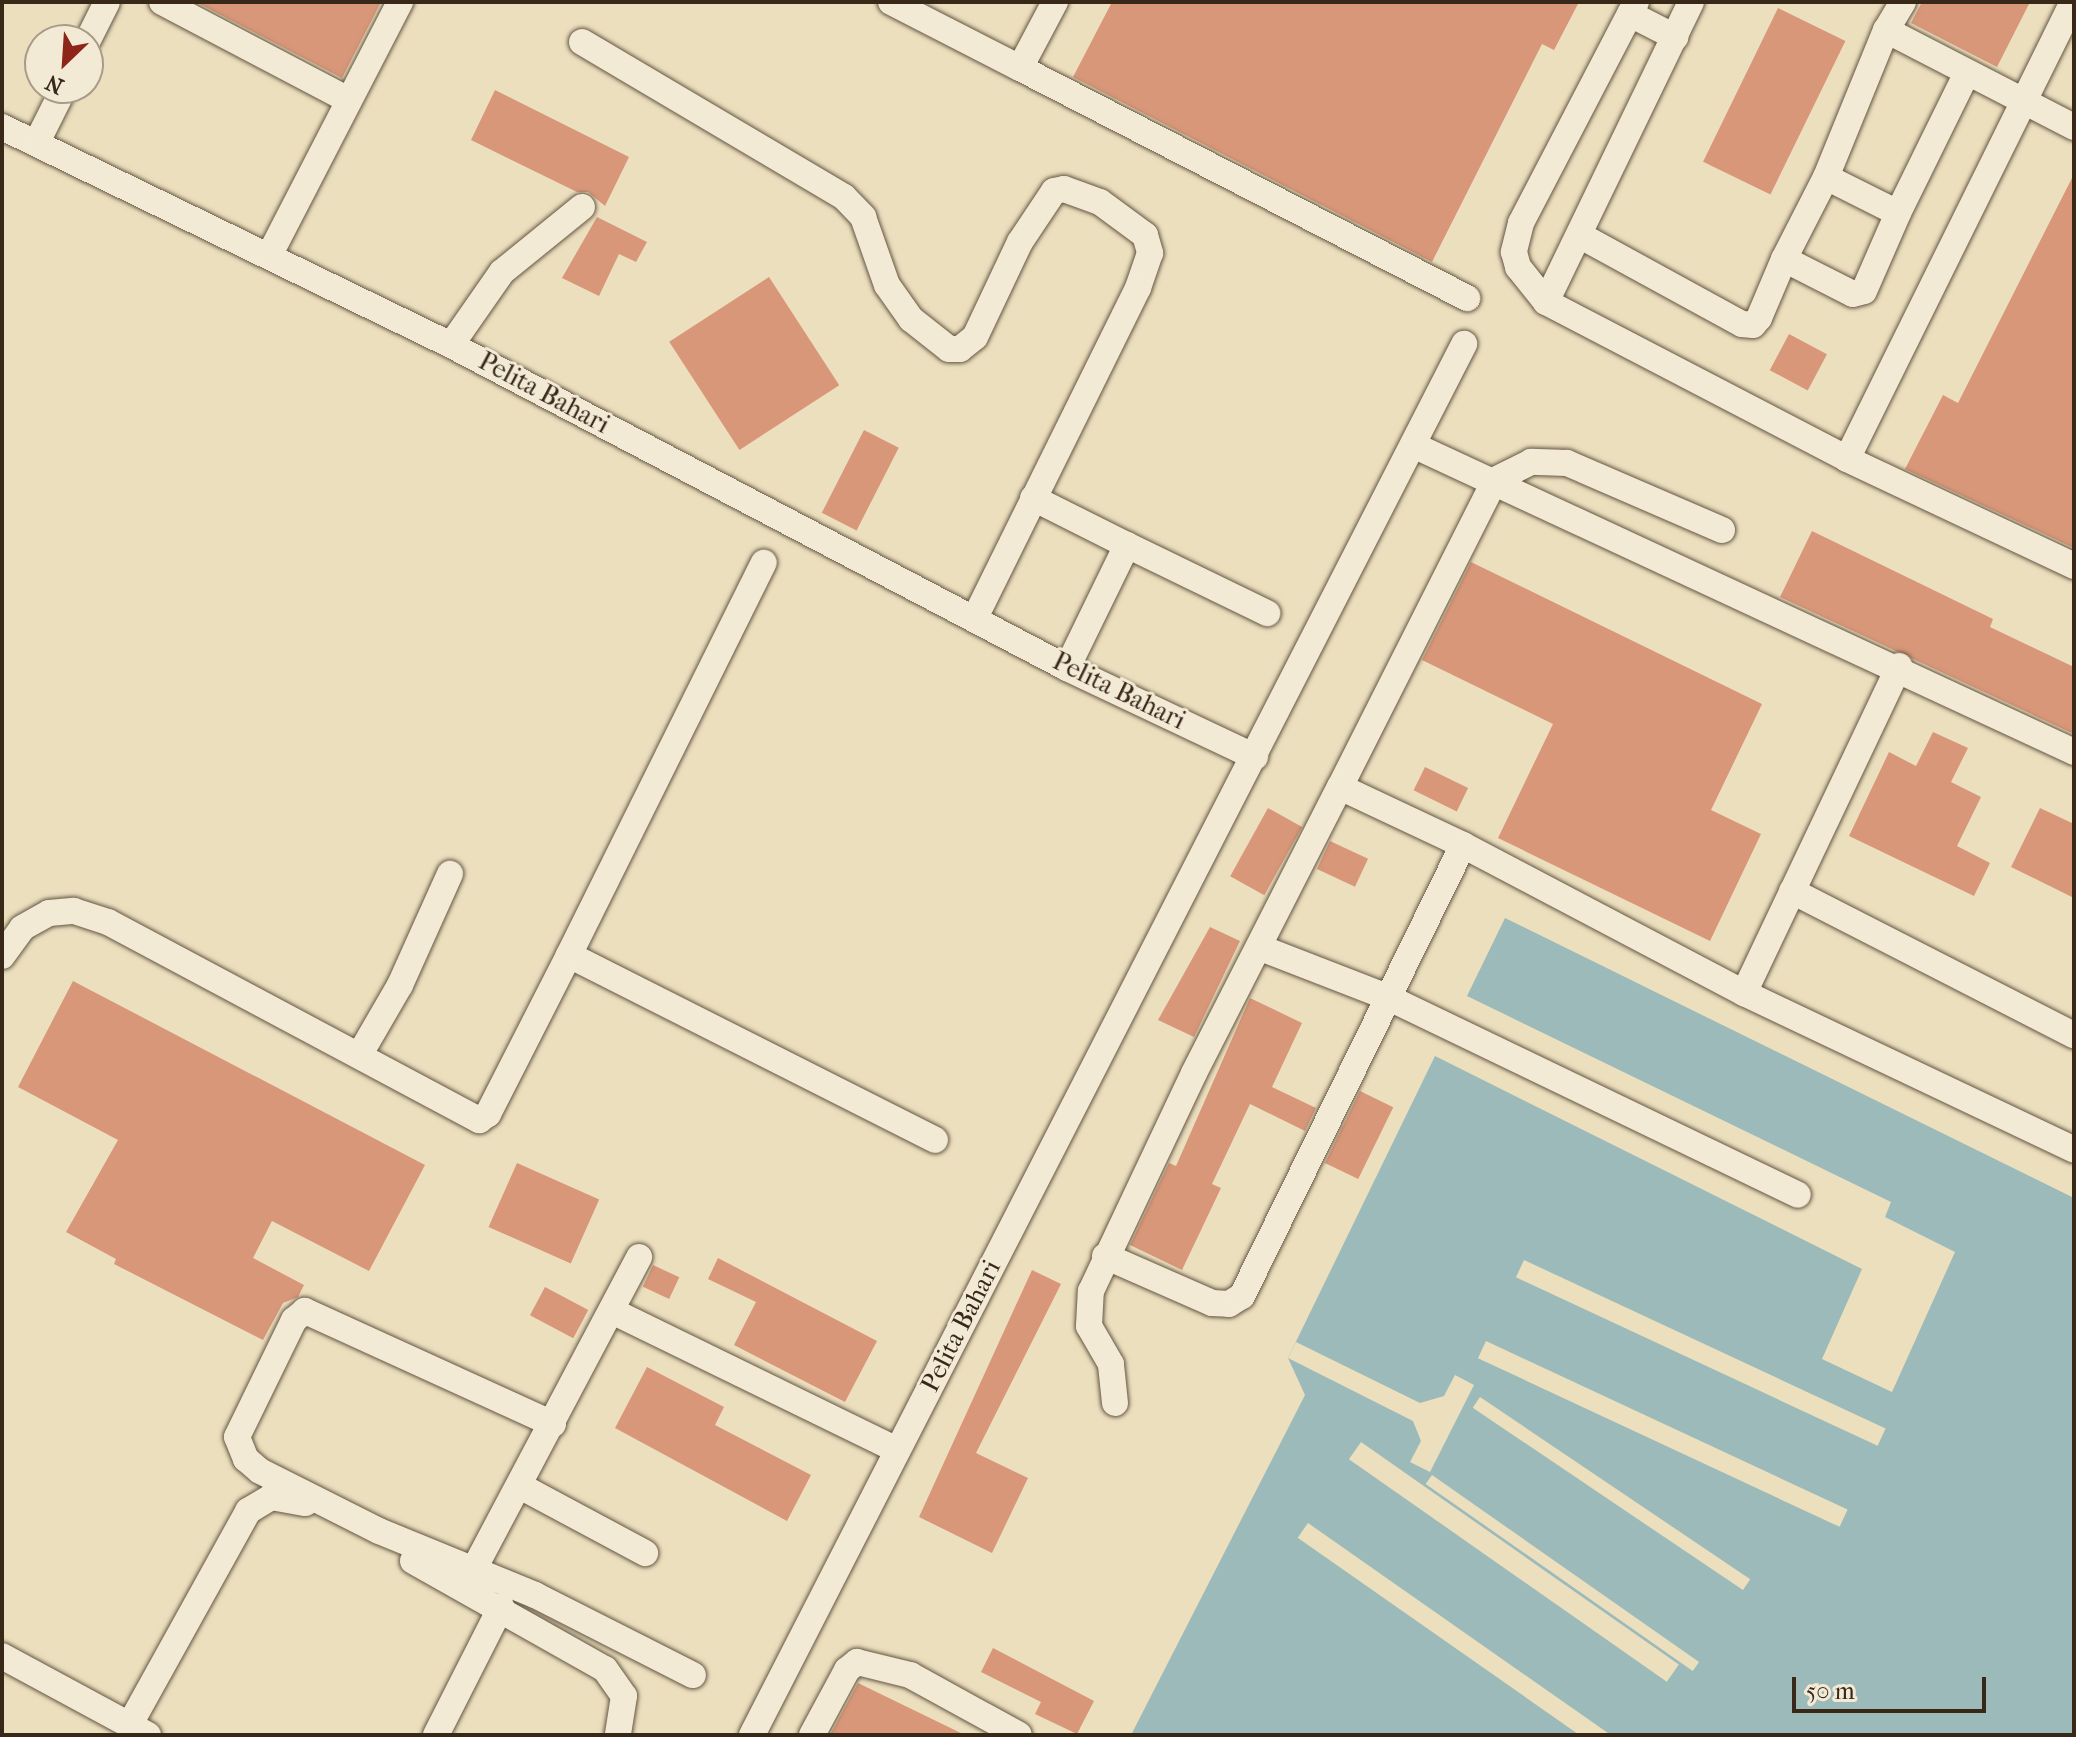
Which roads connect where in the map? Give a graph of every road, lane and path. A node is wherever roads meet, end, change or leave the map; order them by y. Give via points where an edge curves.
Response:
1 (107, 2) edge
2 (162, 2) edge
3 (400, 2) edge
4 (891, 2) edge
5 (1055, 2) edge
6 (1691, 2) edge
7 (1903, 2) edge
8 (2073, 2) edge
9 (1633, 8) edge
10 (96, 24) edge
11 (1886, 30) junction
12 (1675, 37) junction
13 (582, 42) dead end
14 (1020, 68) junction
15 (1966, 75) junction
16 (347, 99) junction
17 (2022, 101) junction
18 (56, 104) edge
19 (2, 127) edge
20 (2074, 127) edge
21 (37, 142) junction
22 (1826, 177) junction
23 (582, 207) dead end
24 (1898, 213) junction
25 (1581, 236) junction
26 (270, 254) junction
27 (1784, 259) junction
28 (1467, 298) dead end
29 (1546, 302) junction
30 (1464, 344) dead end
31 (451, 345) junction
32 (1413, 445) junction
33 (1847, 459) junction
34 (1495, 480) junction
35 (1033, 498) junction
36 (1722, 530) dead end
37 (1127, 545) junction
38 (764, 563) dead end
39 (2074, 566) edge
40 (1267, 613) dead end
41 (975, 618) junction
42 (1899, 666) junction
43 (1067, 668) junction
44 (2074, 752) edge
45 (1255, 757) junction
46 (1340, 787) junction
47 (1463, 845) junction
48 (450, 874) dead end
49 (1792, 891) junction
50 (1261, 948) junction
51 (569, 955) junction
52 (2, 956) edge
53 (1744, 993) junction
54 (1385, 996) junction
55 (2074, 1035) edge
56 (360, 1054) junction
57 (935, 1140) dead end
58 (2074, 1150) edge
59 (1798, 1195) dead end
60 (1105, 1256) junction
61 (639, 1257) dead end
62 (612, 1311) junction
63 (1115, 1403) dead end
64 (553, 1424) junction
65 (897, 1450) junction
66 (520, 1486) junction
67 (645, 1553) dead end
68 (474, 1569) junction
69 (501, 1607) junction
70 (2, 1656) edge
71 (693, 1675) dead end
72 (138, 1731) edge
73 (436, 1735) edge
74 (618, 1735) edge
75 (752, 1735) edge
76 (812, 1735) edge
77 (1019, 1735) edge

1 - 10 lane
2 - 16 lane
3 - 16 lane
4 - 14 lane
5 - 14 lane
6 - 12 lane
7 - 11 lane
8 - 17 lane
9 - 12 lane
9 - 29 lane via 1521,223 1514,252 1518,267
11 - 15 lane
11 - 22 lane
12 - 25 lane
13 - 35 lane via 844,197 863,217 887,285 911,319 949,349 960,349 975,337 1027,229 1054,191 1064,189 1100,202 1145,235 1150,253 1138,288
14 - 28 lane
15 - 17 lane
15 - 24 lane
16 - 26 lane
17 - 20 lane
17 - 33 lane
18 - 21 lane
19 - 21 lane, Pelita Bahari
21 - 26 lane, Pelita Bahari
22 - 24 lane
22 - 27 lane
23 - 31 lane via 502,272
24 - 27 lane via 1860,296
25 - 27 lane via 1753,325
25 - 29 lane
26 - 31 lane, Pelita Bahari
29 - 33 lane
30 - 32 lane
31 - 41 lane, Pelita Bahari
32 - 34 lane
32 - 45 lane
33 - 39 lane
34 - 36 lane via 1531,462 1567,463
34 - 42 lane
34 - 46 lane
35 - 37 lane
35 - 41 lane
37 - 40 lane
37 - 43 lane
38 - 51 lane
41 - 43 lane, Pelita Bahari
42 - 44 lane
42 - 49 lane
43 - 45 lane, Pelita Bahari
45 - 65 lane, Pelita Bahari
46 - 47 lane
46 - 50 lane
47 - 53 lane
47 - 54 lane
48 - 56 lane via 400,985
49 - 53 lane
49 - 55 lane
50 - 54 lane
50 - 60 lane
51 - 56 lane via 488,1114 479,1120 454,1111
51 - 57 lane
52 - 56 lane via 22,928 49,913 74,911 108,922
53 - 58 lane
54 - 59 lane
54 - 60 lane via 1242,1296 1229,1304 1212,1303
60 - 63 lane via 1087,1312 1111,1364
61 - 62 lane
62 - 64 lane
62 - 65 lane
64 - 66 lane
64 - 68 lane via 310,1311 294,1320 241,1425 237,1437 246,1459 379,1531
65 - 75 lane, Pelita Bahari
66 - 67 lane
66 - 68 lane
68 - 71 lane
69 - 72 lane via 300,1501 271,1497 248,1511
69 - 73 lane
69 - 74 lane via 618,1681 626,1712
70 - 72 lane
76 - 77 lane via 847,1670 857,1662 910,1675

